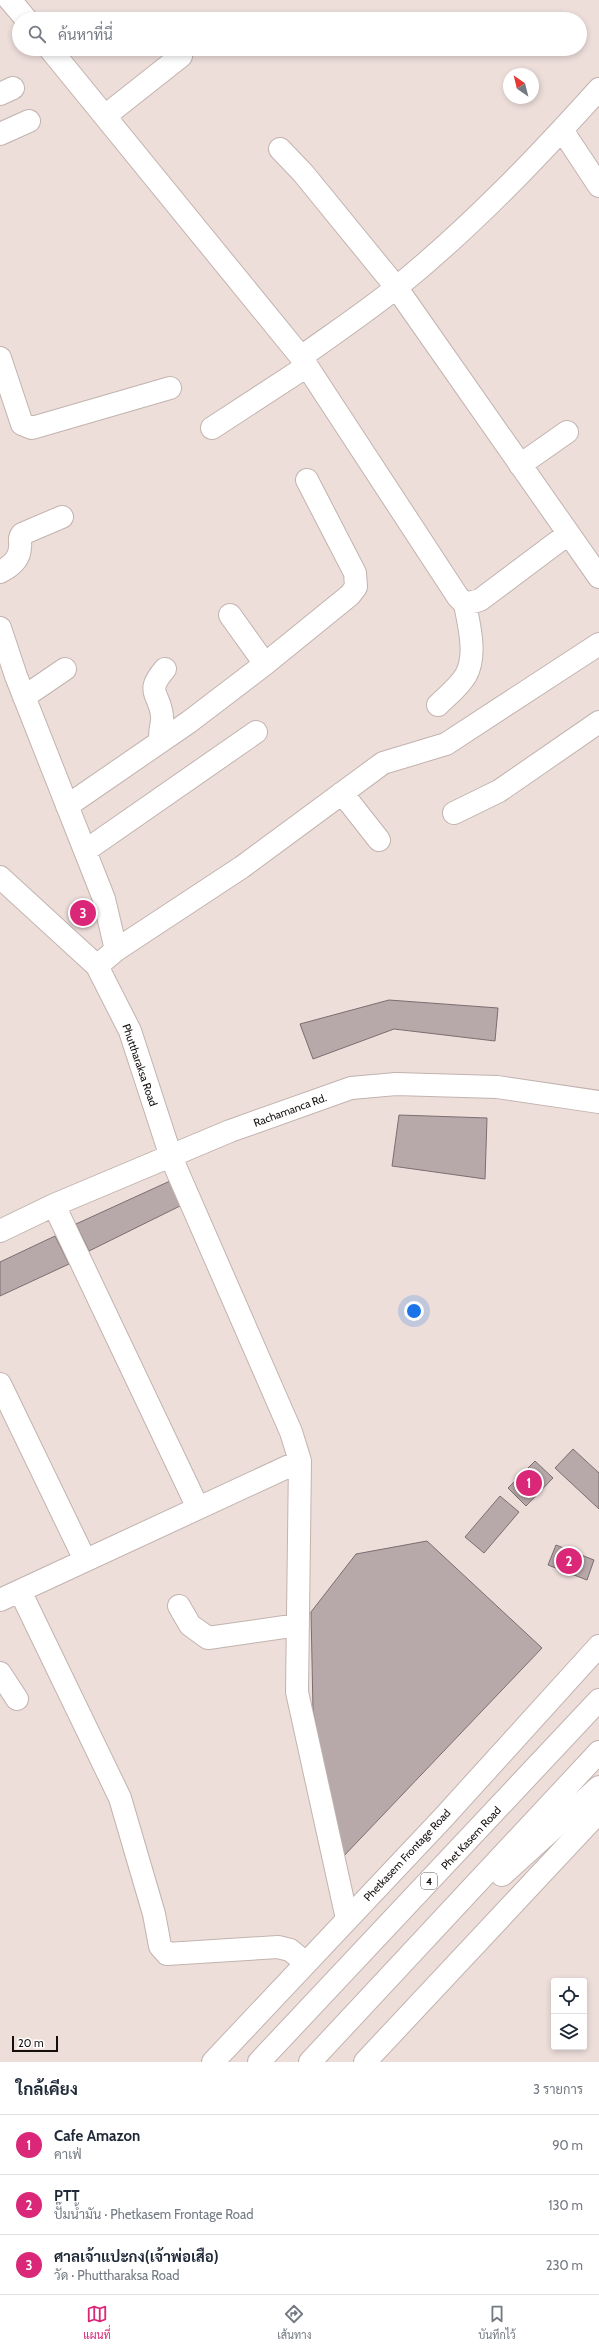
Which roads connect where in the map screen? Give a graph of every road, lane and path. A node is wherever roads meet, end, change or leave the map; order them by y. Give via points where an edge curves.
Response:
1 (10, 0) edge
2 (20, 12) edge
3 (56, 56) edge
4 (181, 56) dead end
5 (599, 90) edge
6 (105, 116) junction
7 (29, 121) dead end
8 (562, 130) junction
9 (0, 134) edge
10 (280, 149) dead end
11 (599, 186) edge
12 (396, 287) junction
13 (0, 358) edge
14 (304, 362) junction
15 (170, 388) dead end
16 (212, 428) dead end
17 (567, 432) dead end
18 (520, 464) junction
19 (306, 480) dead end
20 (62, 517) dead end
21 (568, 534) junction
22 (0, 572) edge
23 (599, 577) edge
24 (466, 604) junction
25 (230, 615) dead end
26 (0, 628) edge
27 (599, 644) edge
28 (265, 664) junction
29 (65, 669) dead end
30 (165, 669) dead end
31 (24, 697) junction
32 (438, 705) dead end
33 (599, 722) edge
34 (256, 732) dead end
35 (161, 741) junction
36 (342, 793) junction
37 (67, 806) junction
38 (454, 813) dead end
39 (379, 840) dead end
40 (85, 851) junction
41 (0, 877) edge
42 (116, 950) junction
43 (97, 966) junction
44 (599, 1102) edge
45 (171, 1157) junction
46 (54, 1205) junction
47 (0, 1231) edge
48 (0, 1384) edge
49 (300, 1461) junction
50 (198, 1508) junction
51 (86, 1560) junction
52 (20, 1591) junction
53 (0, 1600) edge
54 (179, 1606) dead end
55 (298, 1626) junction
56 (599, 1646) edge
57 (0, 1673) edge
58 (17, 1700) dead end
59 (599, 1700) edge
60 (599, 1752) edge
61 (599, 1787) edge
62 (599, 1812) edge
63 (462, 1899) junction
64 (347, 1919) junction
65 (306, 1963) junction
66 (213, 2062) edge
67 (259, 2062) edge
68 (310, 2062) edge
69 (365, 2062) edge

1 - 2 main road
3 - 6 main road
4 - 6 main road
5 - 8 main road
6 - 14 main road
7 - 9 main road
8 - 11 main road
8 - 12 main road via 460,232
10 - 12 main road via 303,173
12 - 14 main road
12 - 18 main road
13 - 15 main road via 22,424 26,427 32,428
14 - 16 main road
14 - 24 main road via 458,597
17 - 18 main road
18 - 21 main road
19 - 28 main road via 355,572 356,587 350,595
20 - 22 main road via 22,534 18,556
21 - 23 main road
21 - 24 main road via 480,600
24 - 32 main road via 471,638 466,674
25 - 28 main road
26 - 31 main road
27 - 36 main road via 465,733 446,744 384,763
28 - 35 main road
29 - 31 main road
30 - 35 main road via 158,677 154,690 162,716 159,734
31 - 37 main road
33 - 38 main road via 504,788
34 - 40 main road
35 - 37 main road
36 - 39 main road
36 - 42 main road via 242,867
37 - 40 main road
40 - 42 main road via 104,899
41 - 43 main road, Phuttharaksa Road
42 - 43 main road
43 - 45 main road, Phuttharaksa Road via 130,1032
44 - 45 main road, Rachamanca Rd. via 497,1087 396,1084 351,1088 280,1113
45 - 46 main road, Rachamanca Rd.
45 - 49 main road, Phuttharaksa Road via 273,1387
46 - 47 main road, Rachamanca Rd.
46 - 50 main road
48 - 51 main road
49 - 50 main road
49 - 55 main road
50 - 51 main road
51 - 52 main road
52 - 53 main road
52 - 65 main road via 120,1798 154,1914 160,1948 167,1954 278,1947 290,1950
54 - 55 main road via 190,1625 208,1638
55 - 64 main road via 297,1692
56 - 64 main road, Phetkasem Frontage Road via 443,1818
57 - 58 main road
59 - 67 main road, Phet Kasem Road / 4
60 - 63 main road
61 - 63 main road via 478,1897
62 - 69 main road
63 - 68 main road
64 - 65 main road, Phetkasem Frontage Road
65 - 66 main road, Phetkasem Frontage Road

